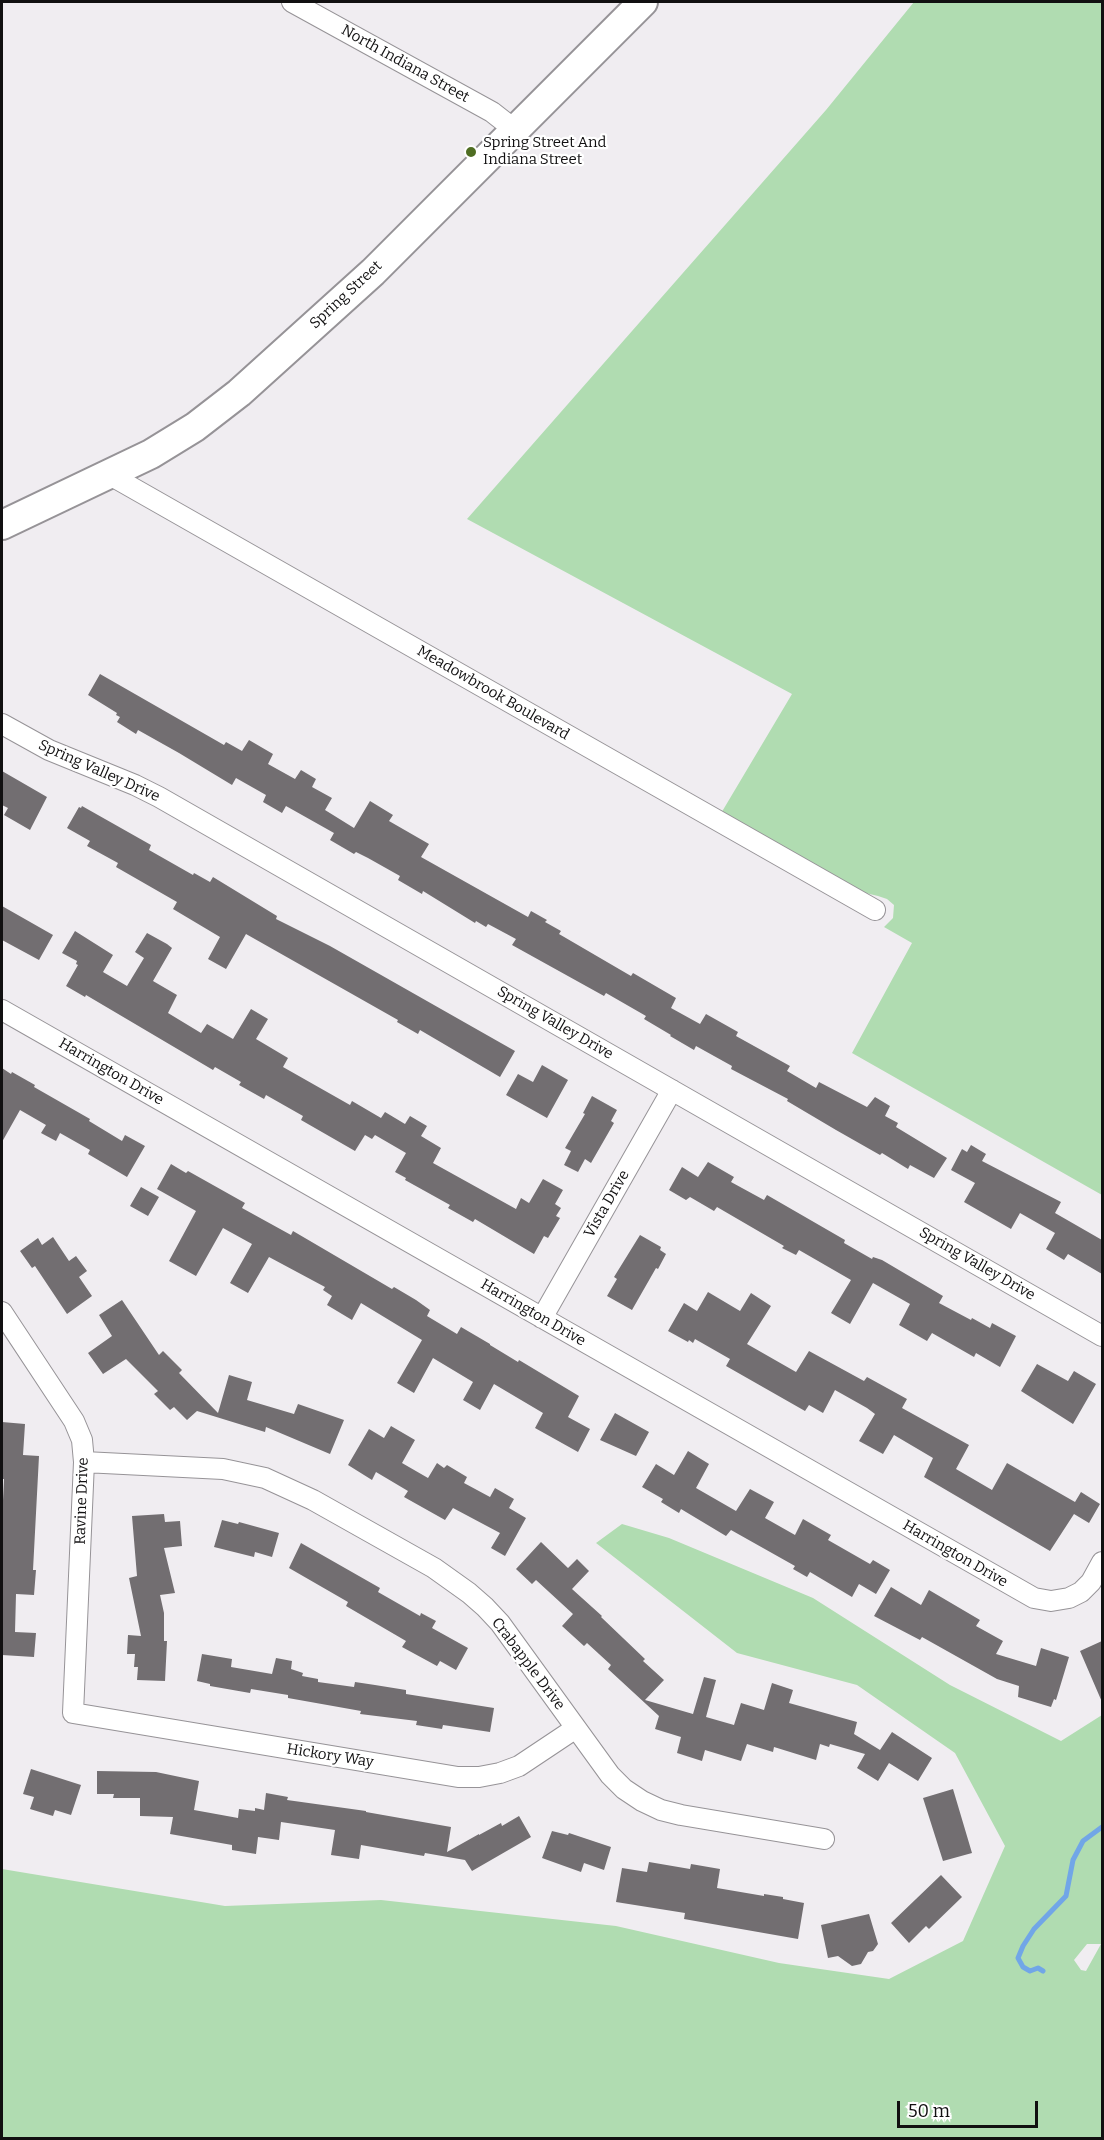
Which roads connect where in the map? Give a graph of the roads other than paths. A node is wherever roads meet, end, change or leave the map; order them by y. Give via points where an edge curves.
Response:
1 (292, 2) edge
2 (642, 2) edge
3 (515, 130) junction
4 (110, 475) junction
5 (2, 525) edge
6 (2, 724) edge
7 (875, 910) dead end
8 (2, 1010) edge
9 (672, 1090) junction
10 (2, 1312) edge
11 (542, 1318) junction
12 (1102, 1336) edge
13 (84, 1462) junction
14 (1102, 1562) edge
15 (73, 1713) joint
16 (576, 1728) junction
17 (824, 1839) dead end

1 - 3 street, North Indiana Street via 492,112
2 - 3 main road, Spring Street
3 - 4 main road, Spring Street via 373,272 239,393 195,427
4 - 5 main road, Spring Street
4 - 7 street, Meadowbrook Boulevard
6 - 9 street, Spring Valley Drive via 66,758 159,797
8 - 11 street, Harrington Drive
9 - 11 street, Vista Drive
9 - 12 street, Spring Valley Drive
10 - 13 street, Ravine Drive via 74,1421 82,1440
11 - 14 street, Harrington Drive via 1034,1598 1051,1601 1081,1592
13 - 15 street, Ravine Drive
13 - 16 street, Crabapple Drive via 223,1469 265,1478 313,1500 434,1568 469,1593 500,1623
15 - 16 street, Hickory Way via 458,1777 479,1777 519,1766
16 - 17 street, Crabapple Drive via 624,1789 661,1810

